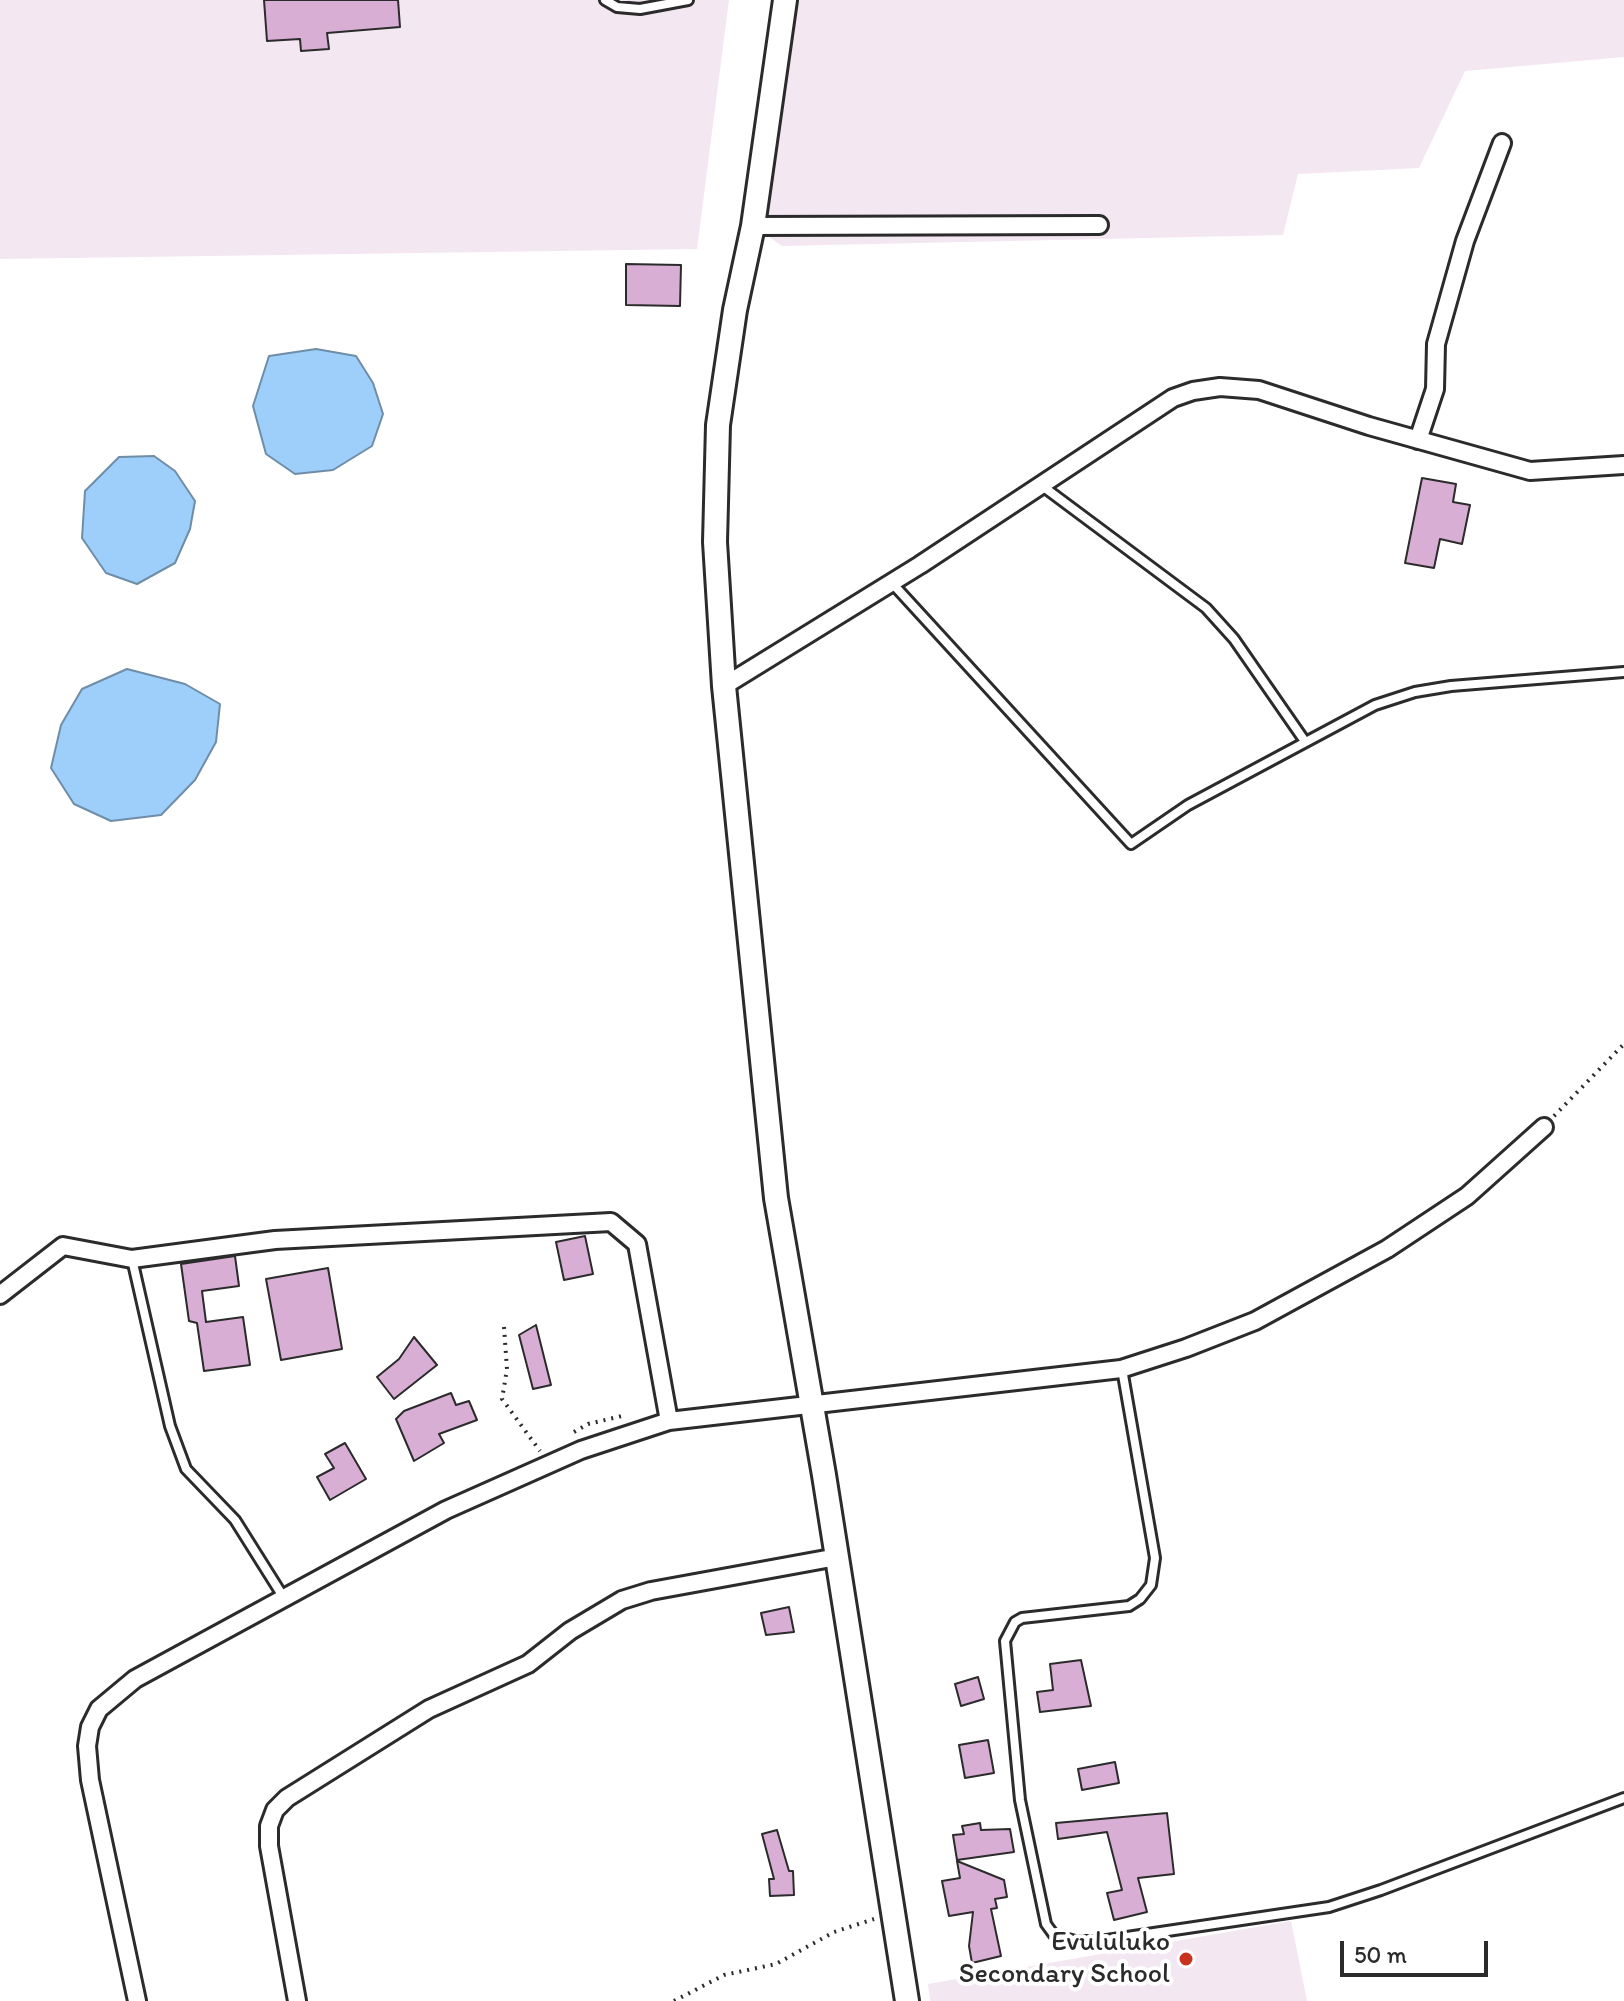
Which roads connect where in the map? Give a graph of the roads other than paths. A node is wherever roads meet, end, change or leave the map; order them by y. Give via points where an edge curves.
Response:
1 (605, 0) edge
2 (688, 0) edge
3 (785, 0) edge
4 (1502, 143) dead end
5 (1099, 225) dead end
6 (753, 226) junction
7 (1418, 440) junction
8 (1624, 465) edge
9 (1040, 484) junction
10 (892, 583) junction
11 (1624, 672) edge
12 (724, 686) junction
13 (1304, 740) junction
14 (1544, 1127) road end
15 (132, 1259) junction
16 (0, 1295) edge
17 (1121, 1369) junction
18 (811, 1402) junction
19 (669, 1421) junction
20 (837, 1557) junction
21 (284, 1598) junction
22 (1624, 1798) edge
23 (137, 2001) edge
24 (297, 2001) edge
25 (907, 2001) edge

1 - 2 lane via 640,9
3 - 6 main road
4 - 7 street via 1461,255 1436,344 1435,389
5 - 6 street
6 - 12 main road via 718,425 715,542
7 - 8 street via 1530,471
7 - 9 street via 1259,390 1220,387 1173,398
9 - 10 street
9 - 13 lane via 1206,608 1234,639
10 - 12 street
10 - 13 lane via 1131,844 1188,805
11 - 13 lane via 1415,692
12 - 18 main road via 776,1198
14 - 17 street via 1467,1196 1387,1249 1255,1321
15 - 16 street via 63,1246
15 - 19 street via 275,1240 611,1222 637,1244
15 - 21 lane via 170,1426 186,1469 235,1520
17 - 18 street
17 - 22 lane via 1155,1558 1151,1585 1129,1606 1022,1618 1005,1641 1020,1800 1046,1924 1054,1935 1100,1941 1329,1907
18 - 19 street
18 - 20 main road
19 - 21 street via 581,1450 446,1510
20 - 24 street via 622,1600 528,1664 429,1709 287,1798 269,1826 269,1846
20 - 25 main road
21 - 23 street via 135,1679 99,1709 90,1727 90,1780

